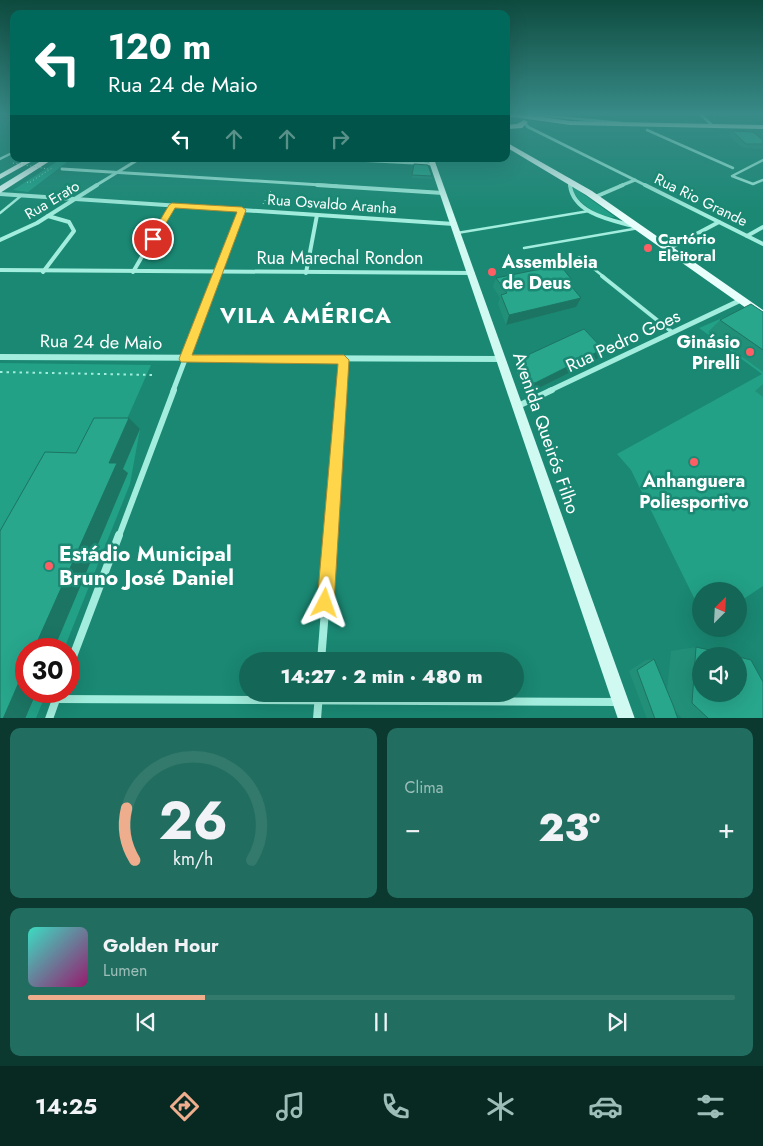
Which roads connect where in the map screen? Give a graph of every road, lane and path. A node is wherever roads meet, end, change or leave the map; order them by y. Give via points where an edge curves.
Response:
1 (512, 148) edge
2 (568, 148) edge
3 (685, 148) edge
4 (763, 160) edge
5 (27, 162) edge
6 (44, 162) edge
7 (134, 162) edge
8 (432, 162) edge
9 (13, 163) dead end
10 (52, 168) dead end
11 (733, 168) dead end
12 (48, 169) dead end
13 (62, 169) dead end
14 (117, 172) junction
15 (41, 176) dead end
16 (0, 177) edge
17 (569, 180) junction
18 (635, 180) junction
19 (763, 180) edge
20 (275, 182) junction
21 (0, 190) edge
22 (443, 192) junction
23 (0, 194) edge
24 (22, 196) junction
25 (595, 197) junction
26 (75, 199) junction
27 (172, 205) junction
28 (242, 210) junction
29 (260, 211) junction
30 (589, 211) junction
31 (0, 213) edge
32 (317, 215) junction
33 (48, 216) junction
34 (719, 222) junction
35 (763, 227) edge
36 (455, 228) junction
37 (639, 228) junction
38 (748, 236) junction
39 (0, 240) edge
40 (763, 244) edge
41 (524, 248) dead end
42 (668, 249) junction
43 (579, 257) dead end
44 (0, 270) edge
45 (42, 272) junction
46 (133, 272) junction
47 (218, 272) junction
48 (306, 272) junction
49 (471, 273) junction
50 (741, 300) junction
51 (763, 316) edge
52 (672, 332) junction
53 (0, 357) edge
54 (185, 359) junction
55 (501, 359) junction
56 (344, 360) junction
57 (0, 372) edge
58 (153, 375) dead end
59 (518, 406) junction
60 (80, 638) edge
61 (322, 652) edge
62 (80, 695) edge
63 (239, 696) edge
64 (524, 700) edge
65 (318, 702) edge
66 (622, 702) junction
67 (55, 703) edge
68 (49, 718) edge
69 (317, 718) edge
70 (627, 718) edge

1 - 17 main road
2 - 18 street, Rua Rio Grande
3 - 11 lane
4 - 19 lane via 732,176 753,184
5 - 16 main road
6 - 21 main road
7 - 14 street, Rua Erato
8 - 22 main road, Avenida Queirós Filho
9 - 12 path, bridge
10 - 15 path
13 - 14 street
14 - 20 street
14 - 26 street, Rua Erato
17 - 25 main road
17 - 30 street via 570,194
18 - 25 street
18 - 34 street, Rua Rio Grande
20 - 22 street
20 - 29 path
22 - 36 main road, Avenida Queirós Filho
23 - 24 street, Rua Osvaldo Aranha
24 - 26 street, Rua Osvaldo Aranha
24 - 31 lane
25 - 37 main road
26 - 27 street, Rua Osvaldo Aranha
26 - 33 street, Rua Erato
27 - 28 street, Rua Osvaldo Aranha
27 - 46 street
28 - 29 street, Rua Osvaldo Aranha
28 - 47 street
29 - 32 street, Rua Osvaldo Aranha
30 - 36 lane
30 - 37 street
32 - 36 street, Rua Osvaldo Aranha
32 - 48 street
33 - 39 street, Rua Erato
33 - 45 street via 69,222 74,230
34 - 38 street, Rua Rio Grande
34 - 42 street
35 - 38 street
36 - 49 main road, Avenida Queirós Filho
37 - 41 lane
37 - 42 main road
38 - 40 street, Rua Rio Grande
42 - 50 main road
43 - 52 lane
44 - 45 street, Rua Marechal Rondon
45 - 46 street, Rua Marechal Rondon
46 - 47 street, Rua Marechal Rondon
47 - 48 street, Rua Marechal Rondon
47 - 54 street
48 - 49 street, Rua Marechal Rondon
49 - 55 main road, Avenida Queirós Filho
50 - 51 main road
50 - 52 street, Rua Pedro Goes
52 - 59 street, Rua Pedro Goes
53 - 54 street, Rua 24 de Maio
54 - 56 street, Rua 24 de Maio
54 - 60 street
55 - 56 street, Rua 24 de Maio
55 - 59 main road, Avenida Queirós Filho
56 - 61 street
57 - 58 path
59 - 66 main road, Avenida Queirós Filho
62 - 63 street
64 - 66 street
65 - 69 street
66 - 70 main road, Avenida Queirós Filho
67 - 68 street

